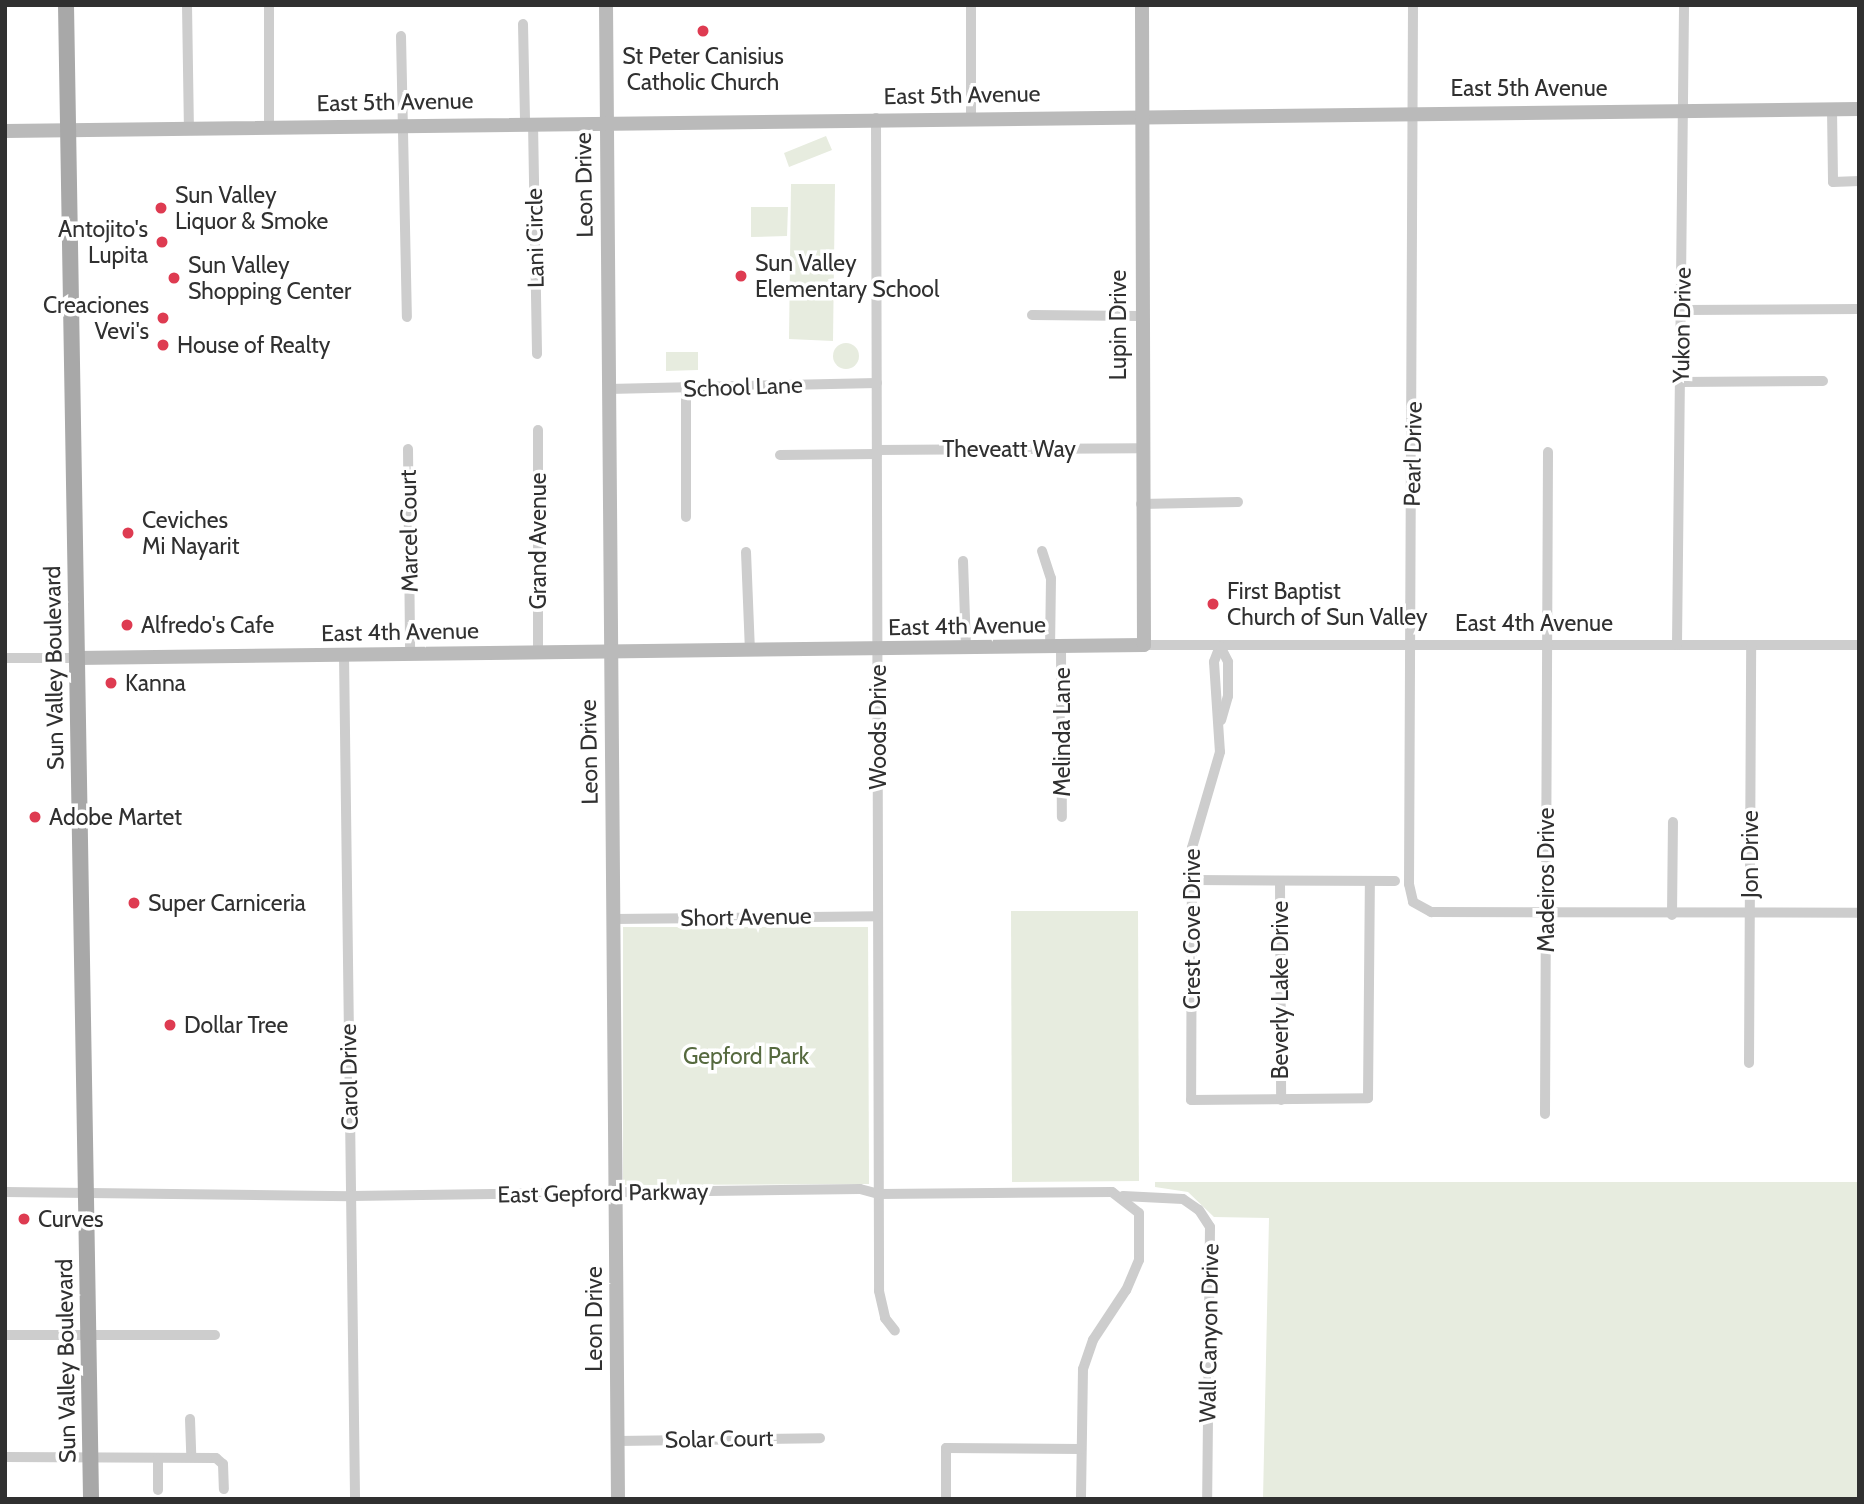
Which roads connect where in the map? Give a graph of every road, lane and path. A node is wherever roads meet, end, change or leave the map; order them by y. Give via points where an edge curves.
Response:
1 (66, 5) edge
2 (187, 5) edge
3 (269, 5) edge
4 (606, 5) edge
5 (971, 5) edge
6 (1142, 5) edge
7 (1413, 5) edge
8 (1684, 5) edge
9 (523, 24) dead end
10 (401, 36) dead end
11 (1859, 108) edge
12 (1832, 109) junction
13 (1684, 110) junction
14 (1412, 111) junction
15 (1142, 115) junction
16 (971, 117) junction
17 (876, 118) junction
18 (606, 122) junction
19 (529, 123) junction
20 (404, 124) junction
21 (269, 126) junction
22 (189, 127) junction
23 (66, 128) junction
24 (5, 131) edge
25 (1859, 181) edge
26 (1859, 309) edge
27 (1684, 310) junction
28 (1032, 316) dead end
29 (407, 317) dead end
30 (1140, 317) junction
31 (537, 354) dead end
32 (1823, 381) dead end
33 (1681, 382) junction
34 (877, 383) junction
35 (608, 389) junction
36 (686, 389) junction
37 (538, 430) dead end
38 (1141, 448) junction
39 (408, 449) dead end
40 (877, 452) junction
41 (1548, 452) dead end
42 (780, 455) dead end
43 (1238, 502) dead end
44 (1141, 504) junction
45 (686, 517) dead end
46 (1042, 551) dead end
47 (746, 552) dead end
48 (963, 561) dead end
49 (1144, 645) junction
50 (1677, 645) junction
51 (1751, 645) junction
52 (1859, 645) edge
53 (1220, 646) junction
54 (1547, 646) junction
55 (1410, 647) junction
56 (1056, 648) junction
57 (966, 649) junction
58 (878, 650) junction
59 (750, 651) junction
60 (610, 652) junction
61 (538, 653) junction
62 (410, 654) junction
63 (344, 655) junction
64 (5, 658) edge
65 (76, 658) junction
66 (1062, 817) dead end
67 (1673, 822) dead end
68 (1192, 880) junction
69 (1280, 881) junction
70 (1370, 881) junction
71 (1395, 881) dead end
72 (1545, 913) junction
73 (1749, 913) junction
74 (1859, 913) edge
75 (1672, 915) junction
76 (878, 916) junction
77 (613, 919) junction
78 (1749, 1063) dead end
79 (1281, 1100) junction
80 (1545, 1114) dead end
81 (5, 1192) edge
82 (86, 1192) junction
83 (615, 1193) junction
84 (879, 1194) junction
85 (1120, 1195) junction
86 (351, 1196) junction
87 (895, 1331) dead end
88 (5, 1335) edge
89 (89, 1335) junction
90 (215, 1335) dead end
91 (190, 1419) dead end
92 (820, 1438) dead end
93 (617, 1441) junction
94 (1081, 1449) junction
95 (90, 1456) junction
96 (5, 1457) edge
97 (191, 1457) junction
98 (158, 1459) junction
99 (224, 1489) dead end
100 (159, 1490) dead end
101 (91, 1499) edge
102 (355, 1499) edge
103 (618, 1499) edge
104 (946, 1499) edge
105 (1081, 1499) edge
106 (1207, 1499) edge

1 - 23 main road, Sun Valley Boulevard
2 - 22 street
3 - 21 street
4 - 18 street, Leon Drive
5 - 16 street
6 - 15 street, Lupin Drive
7 - 14 street, Pearl Drive
8 - 13 street, Yukon Drive
9 - 19 street, Lani Circle
10 - 20 street
11 - 12 street, East 5th Avenue
12 - 13 street, East 5th Avenue
12 - 25 street via 1833,181
13 - 14 street, East 5th Avenue
13 - 27 street, Yukon Drive
14 - 15 street, East 5th Avenue
14 - 55 street, Pearl Drive
15 - 16 street, East 5th Avenue
15 - 30 street, Lupin Drive
16 - 17 street, East 5th Avenue
17 - 18 street, East 5th Avenue
17 - 34 street, Woods Drive
18 - 19 street, East 5th Avenue
18 - 35 street, Leon Drive
19 - 20 street, East 5th Avenue
19 - 31 street, Lani Circle
20 - 21 street, East 5th Avenue
20 - 29 street
21 - 22 street, East 5th Avenue
22 - 23 street, East 5th Avenue
23 - 24 street, East 5th Avenue
23 - 65 main road, Sun Valley Boulevard
26 - 27 street
27 - 33 street, Yukon Drive
28 - 30 street
30 - 38 street, Lupin Drive
32 - 33 street
33 - 50 street, Yukon Drive
34 - 36 street, School Lane
34 - 40 street, Woods Drive
35 - 36 street, School Lane
35 - 60 street, Leon Drive
36 - 45 street
37 - 61 street, Grand Avenue
38 - 40 street, Theveatt Way
38 - 44 street, Lupin Drive
39 - 62 street, Marcel Court
40 - 42 street, Theveatt Way
40 - 58 street, Woods Drive
41 - 54 street, Madeiros Drive
43 - 44 street
44 - 49 street, Lupin Drive
46 - 56 street, Melinda Lane via 1051,578
47 - 59 street
48 - 57 street
49 - 53 street, East 4th Avenue
49 - 56 street, East 4th Avenue
50 - 51 street, East 4th Avenue
50 - 54 street, East 4th Avenue
51 - 52 street, East 4th Avenue
51 - 73 street, Jon Drive
53 - 55 street, East 4th Avenue
53 - 68 street, Crest Cove Drive via 1214,674 1220,752 1193,837
54 - 55 street, East 4th Avenue
54 - 72 street, Madeiros Drive
55 - 72 street, Pearl Drive via 1409,884 1413,902 1431,912
56 - 57 street, East 4th Avenue
56 - 66 street, Melinda Lane
57 - 58 street, East 4th Avenue
58 - 59 street, East 4th Avenue
58 - 76 street, Woods Drive
59 - 60 street, East 4th Avenue
60 - 61 street, East 4th Avenue
60 - 77 street, Leon Drive
61 - 62 street, East 4th Avenue
62 - 63 street, East 4th Avenue
63 - 65 street, East 4th Avenue
63 - 86 street, Carol Drive
64 - 65 street
65 - 82 main road, Sun Valley Boulevard
67 - 75 street
68 - 69 street
68 - 79 street, Crest Cove Drive via 1192,1100
69 - 70 street
69 - 79 street, Beverly Lake Drive
70 - 71 street
70 - 79 street via 1368,1098
72 - 75 street
72 - 80 street, Madeiros Drive
73 - 74 street
73 - 75 street
73 - 78 street, Jon Drive
76 - 77 street, Short Avenue
76 - 84 street, Woods Drive
77 - 83 street, Leon Drive
81 - 82 street, East Gepford Parkway
82 - 86 street, East Gepford Parkway
82 - 89 main road, Sun Valley Boulevard
83 - 84 street, East Gepford Parkway via 860,1189
83 - 86 street, East Gepford Parkway
83 - 93 street, Leon Drive
84 - 85 street, East Gepford Parkway
84 - 87 street, Woods Drive via 879,1291 885,1318
85 - 94 street via 1135,1205 1141,1219 1139,1259 1087,1354 1081,1385
85 - 106 street, Wall Canyon Drive via 1183,1199 1199,1210 1210,1227
86 - 102 street, Carol Drive
88 - 89 street
89 - 90 street
89 - 95 main road, Sun Valley Boulevard
91 - 97 street
92 - 93 street, Solar Court
93 - 103 street, Leon Drive
94 - 104 street via 946,1448
94 - 105 street
95 - 96 street
95 - 98 street
95 - 101 main road, Sun Valley Boulevard
97 - 98 street
97 - 99 street via 220,1460
98 - 100 street

